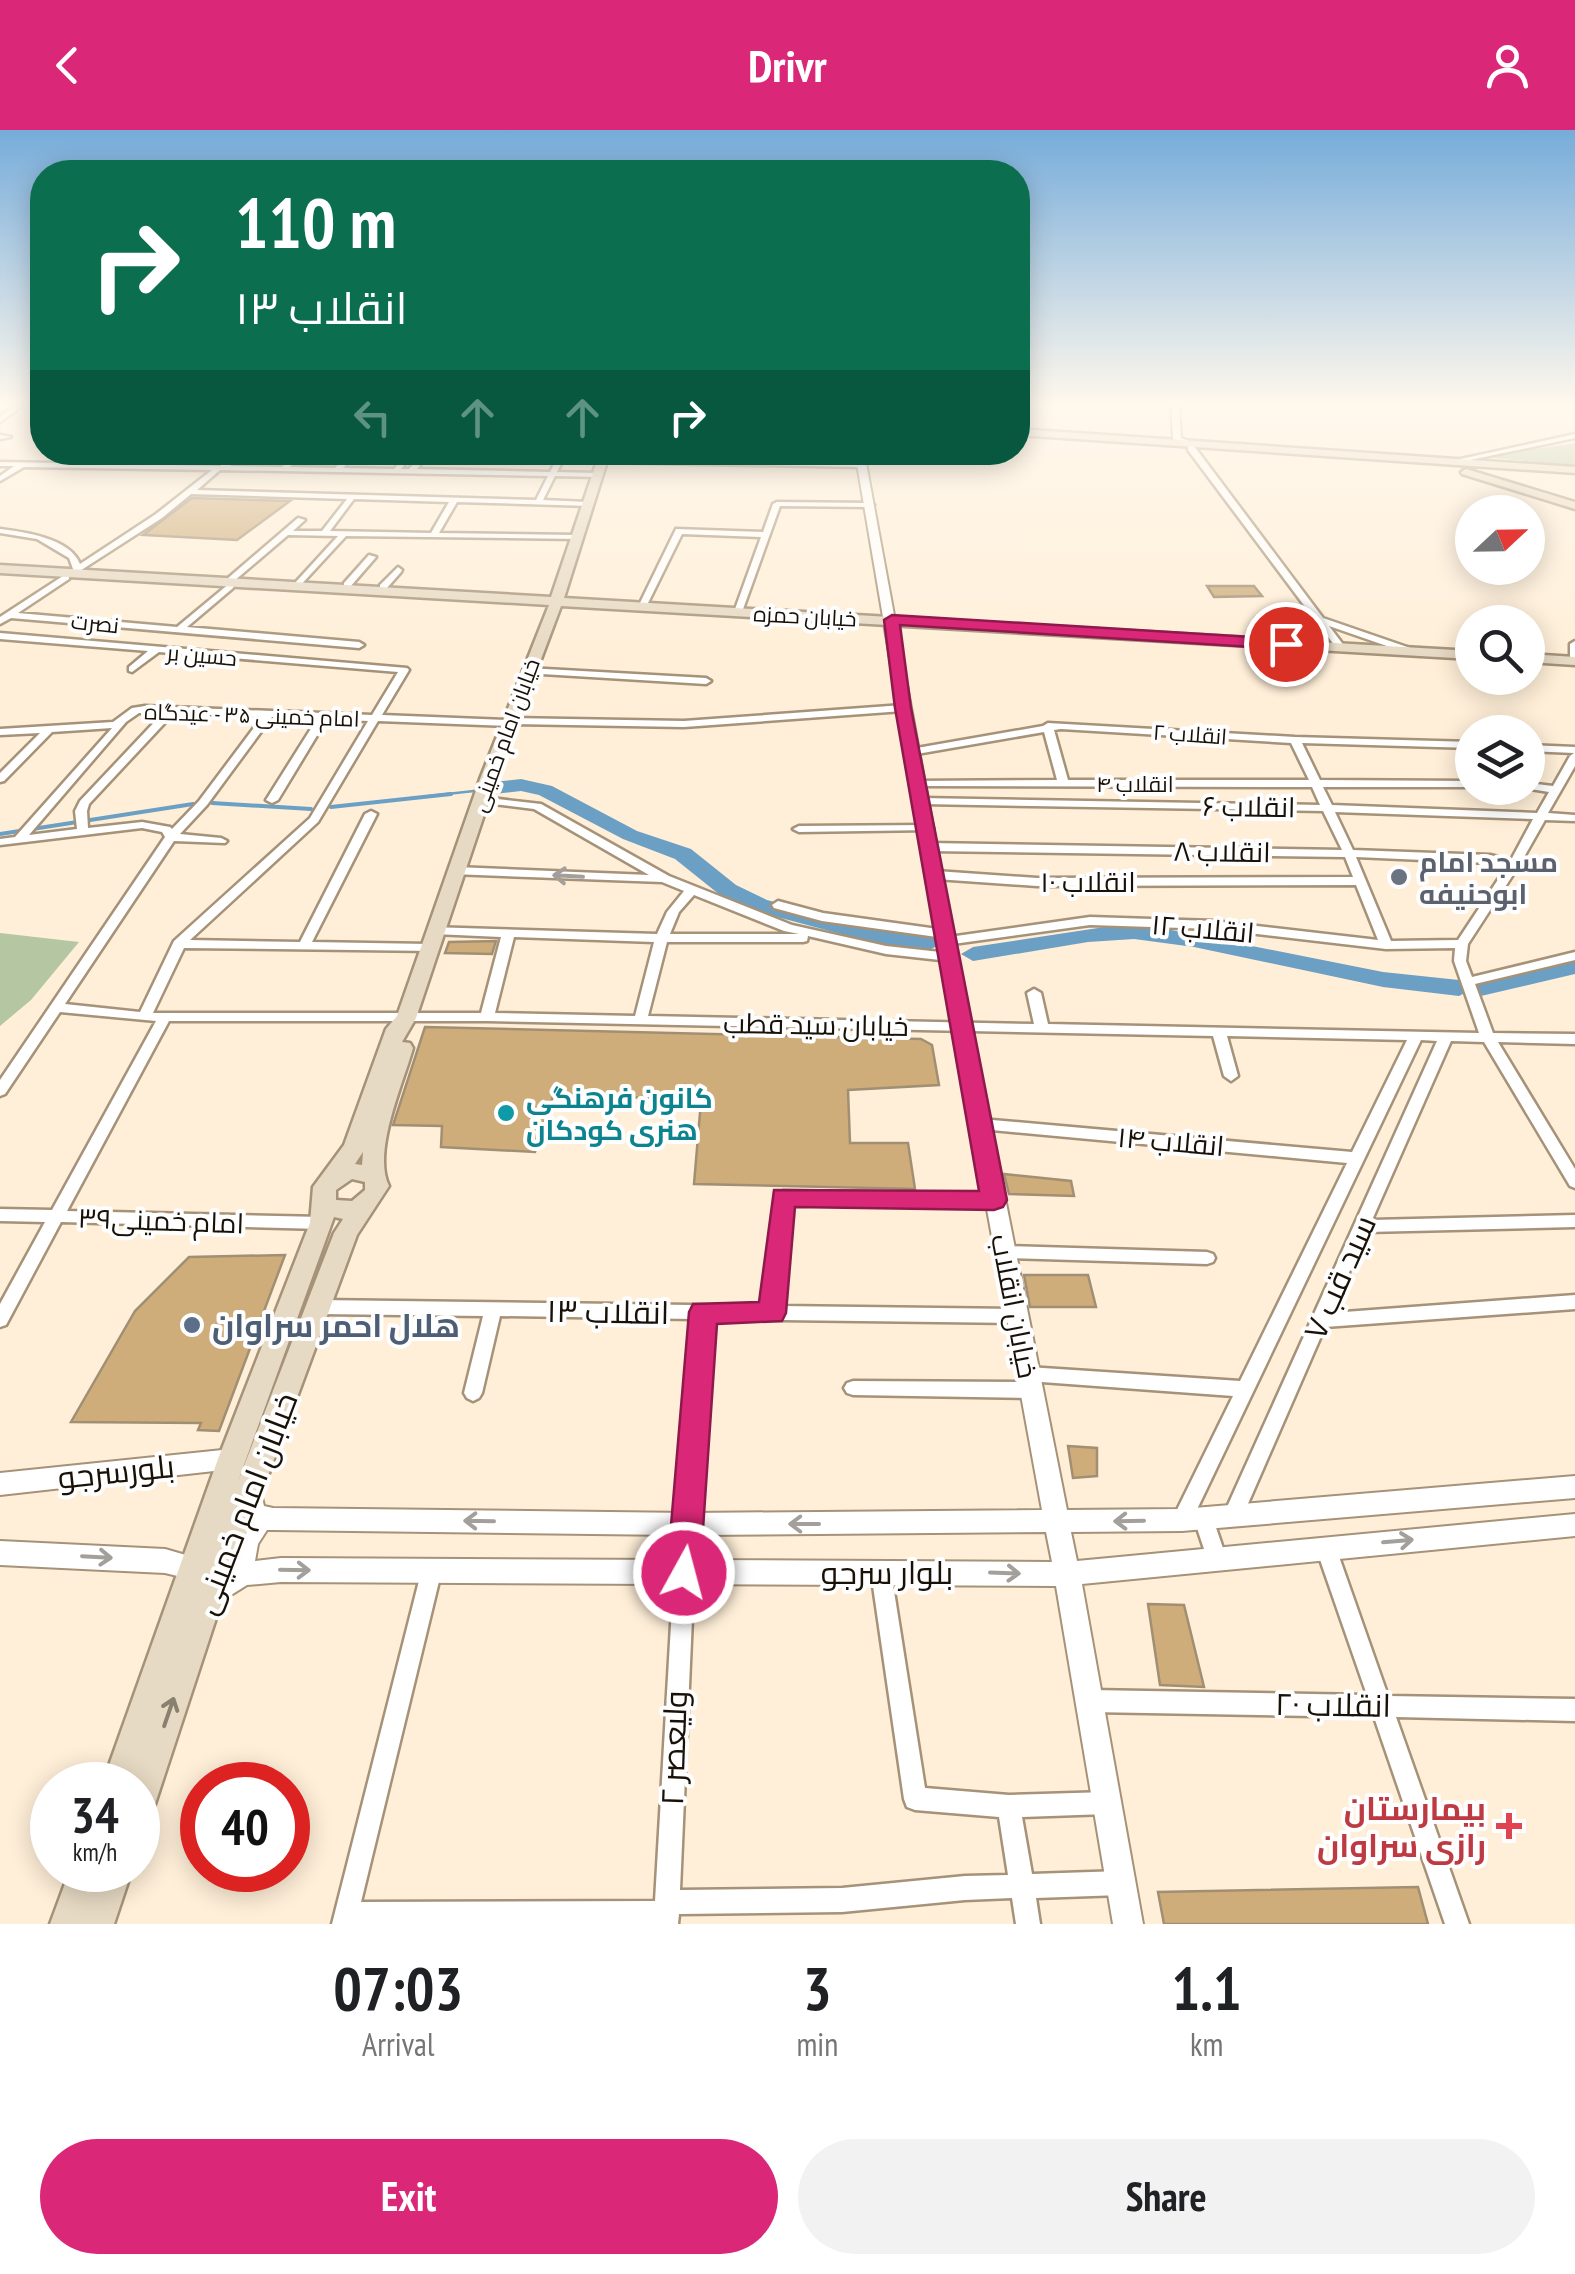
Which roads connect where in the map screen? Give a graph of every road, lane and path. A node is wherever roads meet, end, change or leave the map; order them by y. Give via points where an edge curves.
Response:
1 (182, 490) edge
2 (193, 490) edge
3 (545, 490) edge
4 (592, 490) edge
5 (867, 490) edge
6 (1223, 490) edge
7 (1524, 490) edge
8 (190, 492) junction
9 (352, 497) junction
10 (454, 500) junction
11 (538, 503) junction
12 (587, 504) junction
13 (870, 506) junction
14 (1575, 506) edge
15 (300, 520) dead end
16 (0, 531) edge
17 (286, 533) junction
18 (324, 534) junction
19 (344, 534) junction
20 (434, 535) junction
21 (766, 535) junction
22 (575, 537) junction
23 (118, 542) junction
24 (372, 557) dead end
25 (398, 570) dead end
26 (0, 571) edge
27 (72, 573) junction
28 (231, 583) junction
29 (347, 585) dead end
30 (297, 586) junction
31 (383, 587) dead end
32 (556, 602) junction
33 (642, 606) junction
34 (738, 612) junction
35 (10, 614) junction
36 (892, 620) junction
37 (1321, 620) junction
38 (0, 621) edge
39 (178, 631) junction
40 (0, 636) edge
41 (1260, 642) junction
42 (1575, 644) edge
43 (359, 645) dead end
44 (1340, 647) junction
45 (156, 650) junction
46 (1410, 651) junction
47 (1455, 654) edge
48 (1545, 659) edge
49 (1575, 660) edge
50 (132, 669) dead end
51 (528, 671) junction
52 (706, 681) dead end
53 (903, 708) junction
54 (171, 710) junction
55 (269, 714) junction
56 (324, 716) junction
57 (374, 719) junction
58 (509, 722) junction
59 (122, 723) junction
60 (1048, 726) junction
61 (49, 728) junction
62 (0, 732) edge
63 (1295, 740) junction
64 (1455, 745) edge
65 (1545, 750) edge
66 (911, 752) junction
67 (1575, 753) edge
68 (0, 778) edge
69 (1063, 783) junction
70 (1455, 784) edge
71 (1317, 785) junction
72 (1545, 788) edge
73 (1557, 790) junction
74 (920, 792) junction
75 (272, 800) dead end
76 (481, 800) junction
77 (1328, 807) junction
78 (371, 814) dead end
79 (1542, 816) junction
80 (1575, 818) edge
81 (799, 829) dead end
82 (83, 832) junction
83 (171, 836) junction
84 (928, 838) junction
85 (18, 840) junction
86 (221, 841) dead end
87 (0, 842) edge
88 (1349, 853) junction
89 (1514, 864) junction
90 (456, 870) junction
91 (936, 875) junction
92 (666, 879) junction
93 (1361, 881) junction
94 (693, 889) junction
95 (778, 906) dead end
96 (434, 930) junction
97 (510, 932) junction
98 (663, 938) junction
99 (821, 938) junction
100 (179, 944) junction
101 (947, 944) junction
102 (1462, 944) junction
103 (1386, 945) junction
104 (304, 946) junction
105 (429, 948) junction
106 (1575, 956) edge
107 (1468, 982) junction
108 (1034, 993) dead end
109 (58, 1008) junction
110 (144, 1017) junction
111 (488, 1017) junction
112 (164, 1018) junction
113 (406, 1018) junction
114 (640, 1020) junction
115 (962, 1026) junction
116 (1042, 1029) junction
117 (1219, 1034) junction
118 (1415, 1038) junction
119 (1446, 1038) junction
120 (1488, 1038) junction
121 (1575, 1039) edge
122 (1231, 1076) dead end
123 (0, 1091) edge
124 (981, 1124) junction
125 (1359, 1155) junction
126 (373, 1176) junction
127 (1575, 1182) edge
128 (326, 1200) junction
129 (994, 1200) junction
130 (363, 1206) junction
131 (0, 1215) edge
132 (58, 1217) junction
133 (1575, 1221) edge
134 (1362, 1226) junction
135 (1005, 1252) junction
136 (1207, 1258) dead end
137 (1575, 1302) edge
138 (320, 1307) junction
139 (493, 1310) junction
140 (703, 1312) junction
141 (772, 1313) junction
142 (1016, 1316) junction
143 (0, 1320) edge
144 (1320, 1321) junction
145 (1029, 1382) junction
146 (853, 1388) dead end
147 (1246, 1390) junction
148 (473, 1393) dead end
149 (232, 1459) junction
150 (0, 1484) edge
151 (250, 1485) junction
152 (1575, 1487) edge
153 (1233, 1516) junction
154 (261, 1518) junction
155 (1193, 1520) junction
156 (1057, 1522) junction
157 (690, 1524) junction
158 (1575, 1525) edge
159 (1326, 1548) junction
160 (0, 1553) edge
161 (1217, 1560) junction
162 (194, 1568) junction
163 (882, 1572) junction
164 (431, 1573) junction
165 (684, 1573) junction
166 (242, 1574) junction
167 (1065, 1574) junction
168 (208, 1600) junction
169 (1092, 1701) junction
170 (1381, 1704) junction
171 (1575, 1710) edge
172 (126, 1762) edge
173 (152, 1762) edge
174 (1108, 1803) junction
175 (1009, 1806) junction
176 (1121, 1883) junction
177 (1022, 1888) junction
178 (79, 1892) edge
179 (107, 1892) edge
180 (667, 1913) edge
181 (344, 1919) edge
182 (68, 1924) edge
183 (96, 1924) edge
184 (1028, 1924) edge
185 (1128, 1924) edge
186 (1456, 1924) edge

1 - 23 street
2 - 8 street
3 - 11 street
4 - 12 main road, خیابان امام خمینی
5 - 13 street, خیابان انقلاب
6 - 37 street
7 - 14 main road
8 - 9 street
8 - 23 street
9 - 10 street
9 - 18 street
10 - 11 street
10 - 20 street
11 - 12 street
12 - 22 main road, خیابان امام خمینی
13 - 21 street via 777,504
13 - 36 street, خیابان انقلاب
15 - 17 street
16 - 27 street via 52,543 72,557
17 - 18 street
17 - 28 street
18 - 19 street
19 - 20 street
19 - 30 street
20 - 22 street
21 - 33 street via 680,530
21 - 34 street
22 - 32 main road, خیابان امام خمینی
23 - 27 street
24 - 29 street
25 - 31 street
26 - 27 main road, خیابان حمزه
27 - 28 main road, خیابان حمزه
27 - 35 street
28 - 30 main road, خیابان حمزه
28 - 32 main road, خیابان حمزه
28 - 39 street
30 - 32 main road, خیابان حمزه
32 - 33 main road, خیابان حمزه
32 - 51 main road, خیابان امام خمینی
33 - 34 main road, خیابان حمزه
34 - 36 main road, خیابان حمزه
35 - 38 street
35 - 39 street, نصرت
36 - 41 main road, خیابان حمزه
36 - 53 street, خیابان انقلاب
37 - 41 street
37 - 44 street
37 - 46 street
39 - 43 street, نصرت
39 - 45 street
40 - 45 street, حسین بر
41 - 44 main road, خیابان حمزه
42 - 49 street
44 - 46 main road, خیابان حمزه
45 - 50 street
45 - 57 street, حسین بر via 404,670
46 - 47 main road, خیابان حمزه
48 - 49 main road
51 - 52 street
51 - 58 main road, خیابان امام خمینی
53 - 58 street, امام خمینی ۳۵ - عیدگاه via 710,724
53 - 66 street, خیابان انقلاب
54 - 55 street, امام خمینی ۳۵ - عیدگاه
54 - 59 street, امام خمینی ۳۵ - عیدگاه via 136,710
54 - 82 street via 84,803
55 - 56 street, امام خمینی ۳۵ - عیدگاه
55 - 83 street
56 - 57 street, امام خمینی ۳۵ - عیدگاه
56 - 75 street
57 - 58 street, امام خمینی ۳۵ - عیدگاه
57 - 100 street via 314,820
58 - 76 main road, خیابان امام خمینی
59 - 61 street, امام خمینی ۳۵ - عیدگاه
59 - 85 street
60 - 63 street, انقلاب ۲
60 - 66 street, انقلاب ۲
60 - 69 street
61 - 62 street, امام خمینی ۳۵ - عیدگاه
61 - 68 street
63 - 64 street, انقلاب ۲
63 - 71 street
65 - 67 street
66 - 74 street, خیابان انقلاب
67 - 73 street
69 - 71 street, انقلاب ۴
69 - 74 street, انقلاب ۴
70 - 71 street, انقلاب ۴
71 - 77 street
72 - 73 street
73 - 79 street
74 - 77 street, انقلاب ۶
74 - 84 street, خیابان انقلاب
76 - 90 main road, خیابان امام خمینی
76 - 92 street via 536,806
77 - 79 street, انقلاب ۶
77 - 88 street
78 - 104 street
79 - 80 street, انقلاب ۶
79 - 89 street
81 - 84 street, انقلاب ۸
82 - 83 street via 142,824
82 - 85 street
83 - 86 street
83 - 109 street
84 - 88 street, انقلاب ۸
84 - 91 street, خیابان انقلاب
85 - 87 street
88 - 89 street, انقلاب ۸
88 - 93 street
89 - 102 street
92 -> 90 street
90 - 96 main road, خیابان امام خمینی
91 - 93 street, انقلاب ۱۰ via 1037,882
91 - 101 street, خیابان انقلاب
92 - 94 street
93 - 103 street
94 - 98 street via 684,894
94 - 99 street
95 - 101 street
96 - 97 street
96 - 105 main road, خیابان امام خمینی
97 - 98 street
97 - 111 street
98 - 99 street
98 - 114 street
99 - 101 street
100 - 104 street
100 - 110 street
101 - 103 street, انقلاب ۱۲ via 1090,921 1214,925
101 - 115 street, خیابان انقلاب
102 - 103 street, انقلاب ۱۲
102 - 107 street
104 - 105 street
105 - 113 main road, خیابان امام خمینی
106 - 107 street
107 - 120 street
108 - 116 street
109 - 110 street, خیابان سید قطب
109 - 123 street
110 - 112 street, خیابان سید قطب
111 - 113 street, خیابان سید قطب
111 - 114 street, خیابان سید قطب
112 - 113 street, خیابان سید قطب
112 - 132 street
113 - 126 main road, خیابان امام خمینی via 409,1030 374,1142
113 - 128 main road, خیابان امام خمینی
114 - 115 street, خیابان سید قطب
115 - 116 street, خیابان سید قطب
115 - 124 street, خیابان انقلاب
116 - 117 street, خیابان سید قطب
117 - 118 street, خیابان سید قطب
117 - 122 street
118 - 119 street, خیابان سید قطب
118 - 125 street
119 - 120 street, خیابان سید قطب
119 - 134 street, سید قب ۷
120 - 121 street, خیابان سید قطب
120 - 127 street
124 - 125 street, انقلاب ۱۴
124 - 129 street, خیابان انقلاب
125 - 147 street
126 - 128 main road via 352,1171
126 - 130 main road, خیابان امام خمینی via 377,1192
128 - 130 main road via 338,1211
128 - 132 street, امام خمینی۳۹
128 - 149 main road, خیابان امام خمینی
129 - 135 street, خیابان انقلاب
129 - 141 street via 783,1197
130 - 138 main road, خیابان امام خمینی via 346,1233
131 - 132 street, امام خمینی۳۹
132 - 143 street
133 - 134 street
134 - 144 street, سید قب ۷
135 - 136 street
135 - 142 street, خیابان انقلاب
137 - 144 street
138 - 139 street, انقلاب ۱۳
138 - 151 main road, خیابان امام خمینی
139 - 140 street, انقلاب ۱۳
139 - 148 street
140 - 141 street, انقلاب ۱۳
140 - 157 street
141 - 142 street, انقلاب ۱۳
142 - 145 street, خیابان انقلاب
144 - 153 street, سید قب ۷
145 - 146 street
145 - 147 street
145 - 156 street, خیابان انقلاب
147 - 155 street
149 - 150 street, بلورسرجو
149 - 162 main road, خیابان امام خمینی
151 - 154 street via 250,1505
151 - 168 main road, خیابان امام خمینی
152 - 153 street, بلوار سرجو
153 - 155 street, بلوار سرجو
157 -> 154 street, بلوار سرجو
154 - 166 street via 251,1529
155 -> 156 street, بلوار سرجو
155 - 161 street
156 -> 157 street, بلوار سرجو
156 - 167 street, خیابان انقلاب
157 - 165 street
159 -> 158 street, بلوار سرجو
159 - 161 street, بلوار سرجو
159 - 170 street
160 -> 162 street via 165,1560
161 - 167 street, بلوار سرجو
162 - 172 main road, خیابان امام خمینی
163 - 165 street, بلوار سرجو
163 -> 167 street, بلوار سرجو
163 - 175 street via 915,1799
164 - 165 street, بلوار سرجو
166 -> 164 street, بلوار سرجو
164 - 181 street
165 - 180 street, ولیعصر ۲
166 - 168 street
167 - 169 street, خیابان انقلاب
173 -> 168 main road, خیابان امام خمینی
169 - 170 street, انقلاب ۲۰
169 - 174 street, خیابان انقلاب
170 - 171 street, انقلاب ۲۰
170 - 186 street
174 - 175 street
174 - 176 street, خیابان انقلاب
175 - 177 street
176 - 177 street
176 - 185 street, خیابان انقلاب
177 - 180 street
177 - 184 street
178 - 182 main road
179 - 183 main road
180 - 181 street

